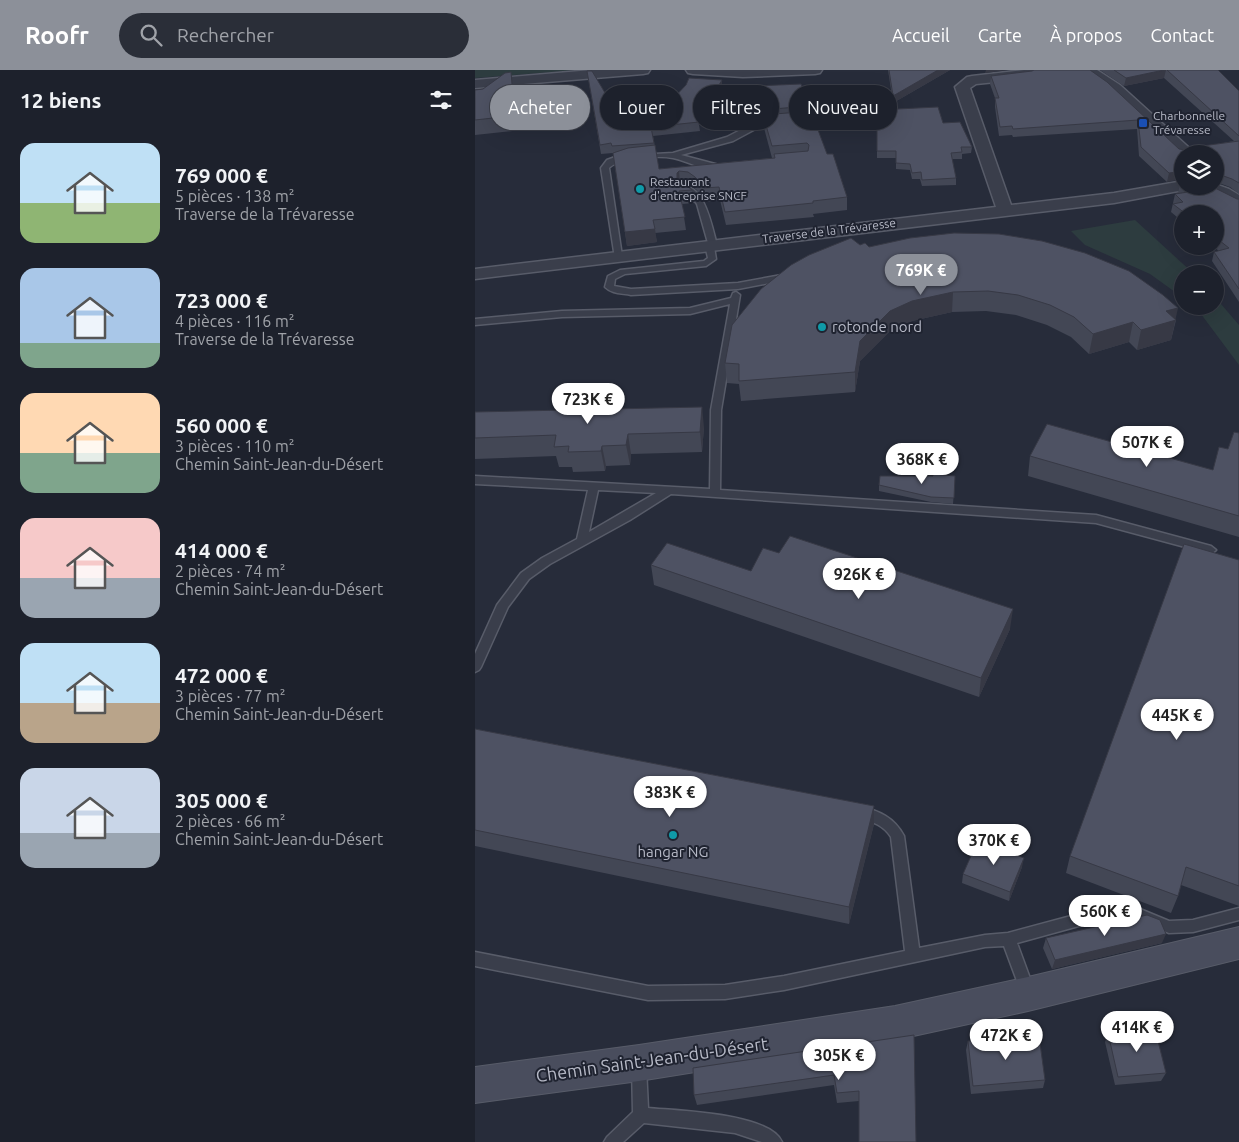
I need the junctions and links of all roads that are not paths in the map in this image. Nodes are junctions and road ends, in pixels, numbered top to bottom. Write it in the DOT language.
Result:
graph roads {
  1 [pos="643,70"];
  2 [pos="693,70"];
  3 [pos="815,70"];
  4 [pos="1034,70"];
  5 [pos="1087,70"];
  6 [pos="475,84"];
  7 [pos="789,122"];
  8 [pos="1178,145"];
  9 [pos="673,155"];
  10 [pos="723,167"];
  11 [pos="683,188"];
  12 [pos="1174,188"];
  13 [pos="1224,193"];
  14 [pos="1239,202"];
  15 [pos="1005,211"];
  16 [pos="711,245"];
  17 [pos="618,256"];
  18 [pos="475,274"];
  19 [pos="798,275"];
  20 [pos="739,286"];
  21 [pos="735,300"];
  22 [pos="475,322"];
  23 [pos="475,480"];
  24 [pos="594,486"];
  25 [pos="668,490"];
  26 [pos="715,492"];
  27 [pos="581,541"];
  28 [pos="1211,550"];
  29 [pos="475,667"];
  30 [pos="843,809"];
  31 [pos="1239,914"];
  32 [pos="1008,939"];
  33 [pos="1239,943"];
  34 [pos="913,956"];
  35 [pos="475,959"];
  36 [pos="1028,994"];
  37 [pos="639,1062"];
  38 [pos="475,1085"];
  39 [pos="641,1115"];
  40 [pos="612,1142"];
  41 [pos="774,1142"];
  1 -- 6 [label="street"];
  2 -- 3 [label="street"];
  4 -- 15 [label="street"];
  5 -- 8 [label="street"];
  7 -- 9 [label="lane"];
  9 -- 10 [label="lane"];
  9 -- 17 [label="lane"];
  11 -- 16 [label="lane"];
  12 -- 15 [label="street, Traverse de la Trévaresse"];
  13 -- 14 [label="street"];
  15 -- 16 [label="street, Traverse de la Trévaresse"];
  16 -- 17 [label="street, Traverse de la Trévaresse"];
  16 -- 20 [label="lane"];
  17 -- 18 [label="street, Traverse de la Trévaresse"];
  19 -- 20 [label="lane"];
  20 -- 21 [label="lane"];
  21 -- 22 [label="lane"];
  21 -- 26 [label="lane"];
  23 -- 24 [label="lane"];
  24 -- 25 [label="lane"];
  24 -- 27 [label="lane"];
  25 -- 26 [label="lane"];
  25 -- 27 [label="lane"];
  26 -- 28 [label="lane"];
  27 -- 29 [label="lane"];
  30 -- 34 [label="lane"];
  31 -- 32 [label="lane"];
  32 -- 34 [label="lane"];
  32 -- 36 [label="lane"];
  33 -- 36 [label="street, Chemin Saint-Jean-du-Désert"];
  34 -- 35 [label="lane"];
  36 -- 37 [label="street, Chemin Saint-Jean-du-Désert"];
  37 -- 38 [label="street, Chemin Saint-Jean-du-Désert"];
  37 -- 39 [label="lane"];
  39 -- 40 [label="lane"];
  39 -- 41 [label="lane"];
}
